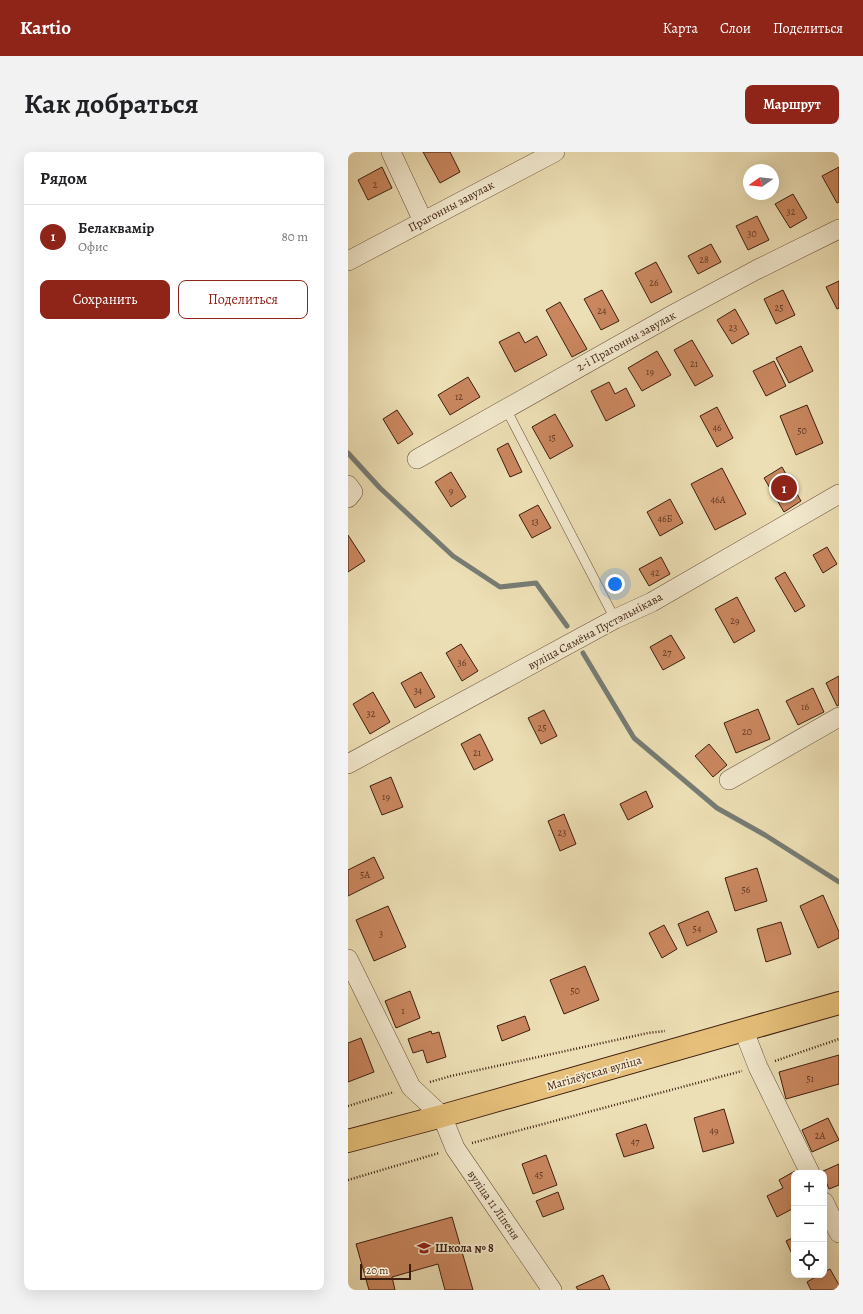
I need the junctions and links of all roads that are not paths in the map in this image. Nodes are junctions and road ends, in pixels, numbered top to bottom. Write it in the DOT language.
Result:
graph roads {
  1 [pos="390,152"];
  2 [pos="555,152"];
  3 [pos="423,221"];
  4 [pos="839,229"];
  5 [pos="348,261"];
  6 [pos="506,409"];
  7 [pos="417,458"];
  8 [pos="839,494"];
  9 [pos="615,619"];
  10 [pos="839,717"];
  11 [pos="348,764"];
  12 [pos="729,780"];
  13 [pos="348,959"];
  14 [pos="839,1003"];
  15 [pos="744,1031"];
  16 [pos="442,1116"];
  17 [pos="348,1141"];
  18 [pos="809,1170"];
  19 [pos="826,1206"];
  20 [pos="839,1233"];
  21 [pos="552,1290"];
  1 -- 3 [label="street"];
  2 -- 3 [label="street, Прагонны завулак"];
  3 -- 5 [label="street, Прагонны завулак"];
  4 -- 6 [label="street, 2-і Прагонны завулак"];
  6 -- 7 [label="street, 2-і Прагонны завулак"];
  6 -- 9 [label="lane"];
  8 -- 9 [label="street, вуліца Сямёна Пустэльнікава"];
  9 -- 11 [label="street, вуліца Сямёна Пустэльнікава"];
  10 -- 12 [label="street"];
  13 -- 16 [label="street"];
  14 -- 15 [label="main road, Магілёўская вуліца"];
  15 -- 16 [label="main road, Магілёўская вуліца"];
  15 -- 18 [label="street"];
  16 -- 17 [label="main road, Магілёўская вуліца"];
  16 -- 21 [label="street, вуліца 11 Ліпеня"];
  19 -- 20 [label="street"];
}
